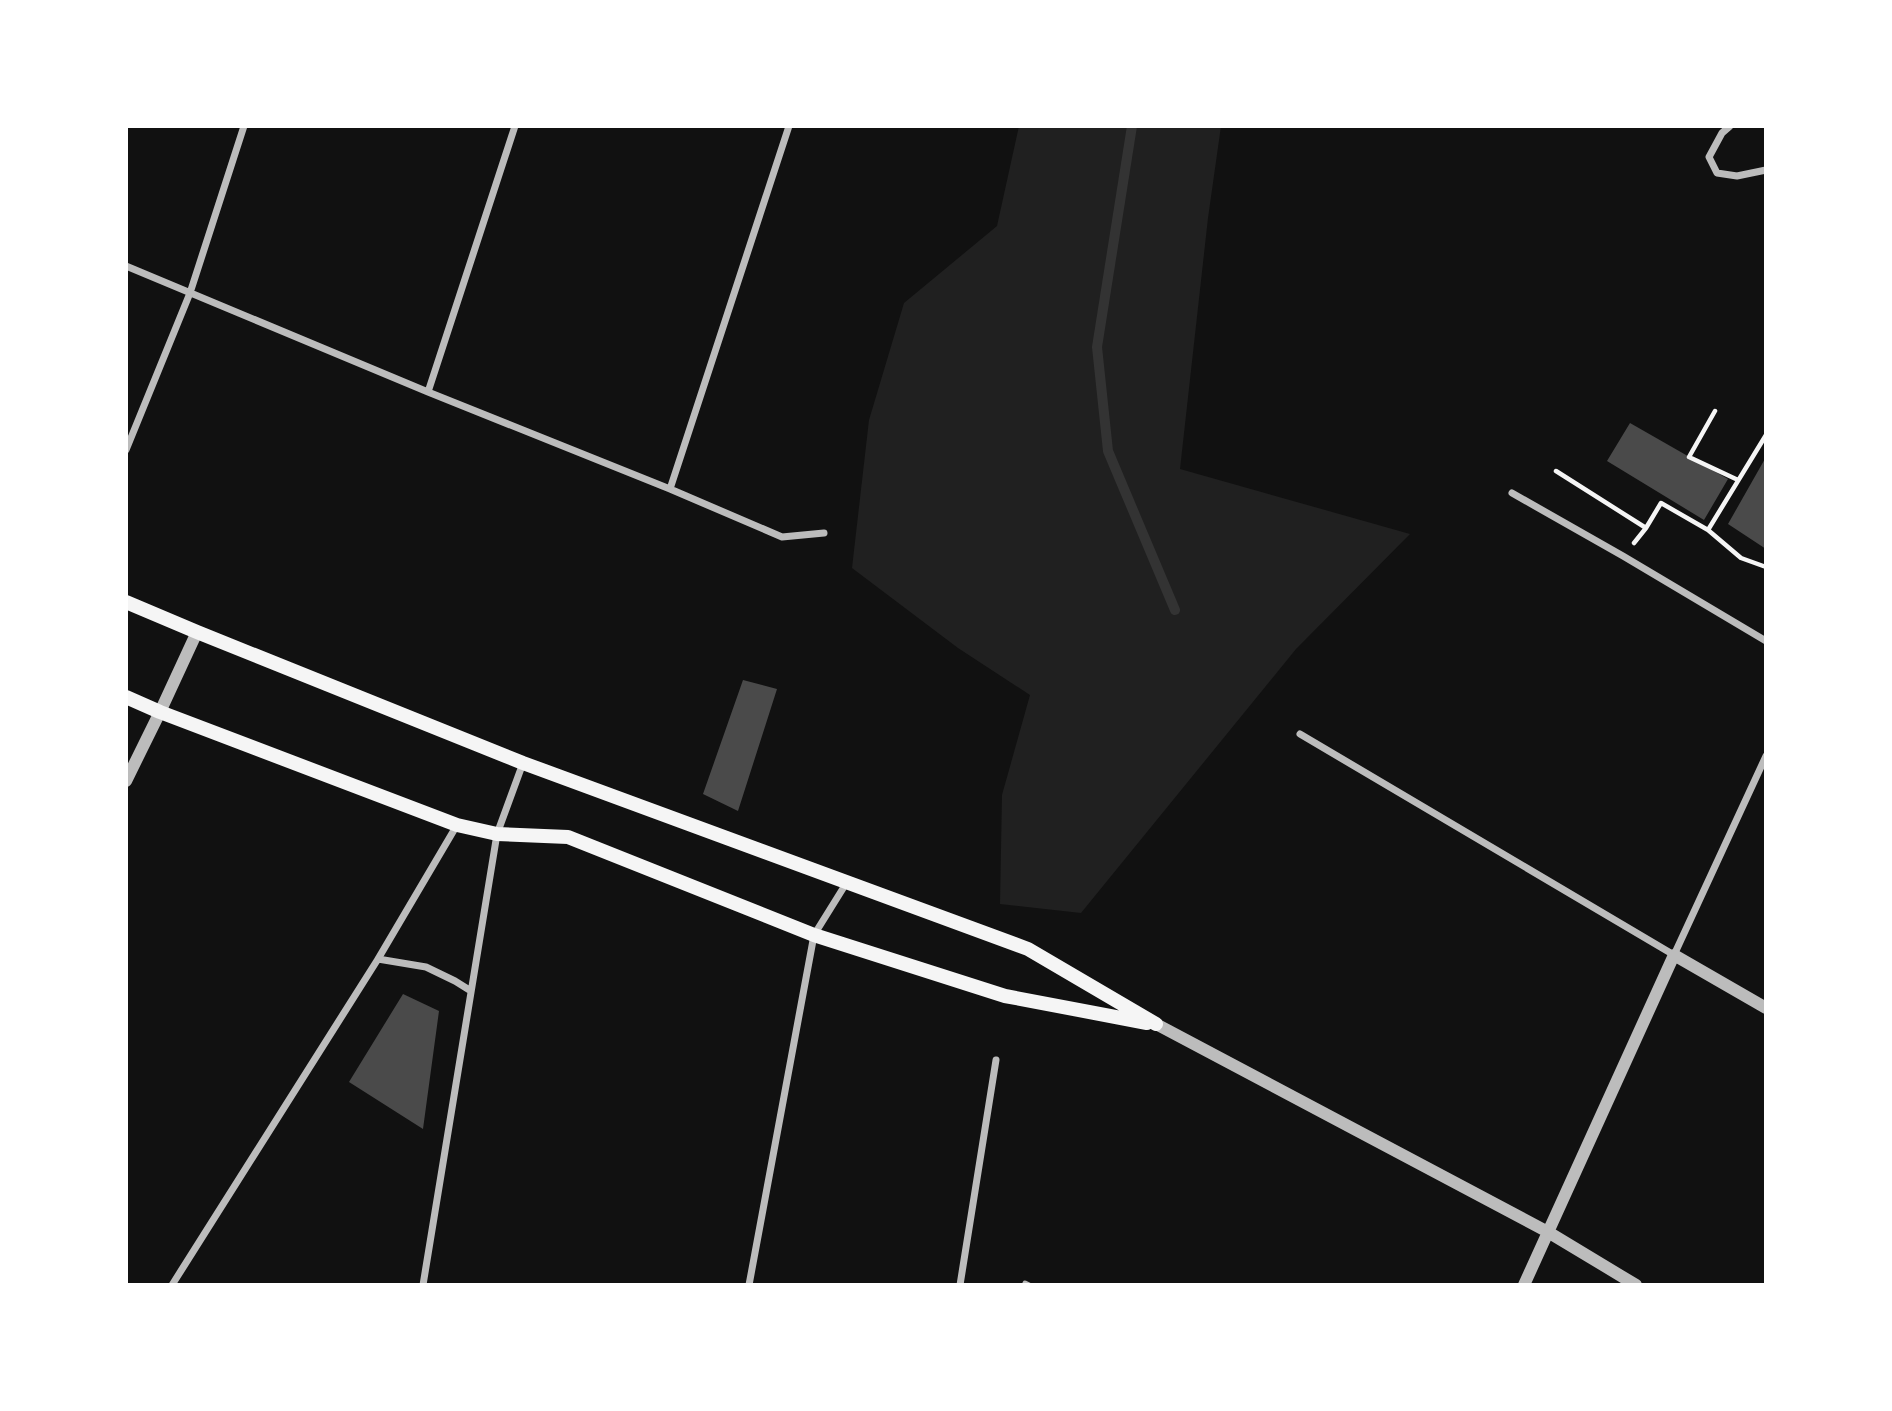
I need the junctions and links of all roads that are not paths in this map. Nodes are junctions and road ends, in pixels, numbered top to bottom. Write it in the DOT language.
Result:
graph roads {
  1 [pos="244,126"];
  2 [pos="515,126"];
  3 [pos="789,126"];
  4 [pos="1730,126"];
  5 [pos="1766,170"];
  6 [pos="126,266"];
  7 [pos="190,293"];
  8 [pos="428,392"];
  9 [pos="126,450"];
  10 [pos="670,489"];
  11 [pos="1512,493"];
  12 [pos="824,533"];
  13 [pos="126,602"];
  14 [pos="197,632"];
  15 [pos="1766,641"];
  16 [pos="126,697"];
  17 [pos="160,712"];
  18 [pos="1300,734"];
  19 [pos="1766,756"];
  20 [pos="523,763"];
  21 [pos="126,781"];
  22 [pos="457,825"];
  23 [pos="497,834"];
  24 [pos="847,882"];
  25 [pos="814,934"];
  26 [pos="1674,955"];
  27 [pos="378,958"];
  28 [pos="471,991"];
  29 [pos="1766,1008"];
  30 [pos="1156,1024"];
  31 [pos="996,1060"];
  32 [pos="1548,1232"];
  33 [pos="172,1285"];
  34 [pos="423,1285"];
  35 [pos="749,1285"];
  36 [pos="960,1285"];
  37 [pos="1524,1285"];
  38 [pos="1636,1285"];
  1 -- 7 [label="street"];
  2 -- 8 [label="street"];
  3 -- 10 [label="street"];
  4 -- 5 [label="street"];
  6 -- 7 [label="street"];
  7 -- 8 [label="street"];
  7 -- 9 [label="street"];
  8 -- 10 [label="street"];
  10 -- 12 [label="street"];
  11 -- 15 [label="street"];
  13 -- 14 [label="main road"];
  14 -- 17 [label="street"];
  14 -- 20 [label="main road"];
  16 -- 17 [label="main road"];
  17 -- 21 [label="street"];
  17 -- 22 [label="main road"];
  18 -- 26 [label="street"];
  19 -- 26 [label="street"];
  20 -- 23 [label="street"];
  20 -- 24 [label="main road"];
  22 -- 23 [label="main road"];
  22 -- 27 [label="street"];
  23 -- 25 [label="main road"];
  23 -- 28 [label="street"];
  24 -- 25 [label="street"];
  24 -- 30 [label="main road"];
  25 -- 30 [label="main road"];
  25 -- 35 [label="street"];
  26 -- 29 [label="street"];
  26 -- 32 [label="street"];
  27 -- 28 [label="street"];
  27 -- 33 [label="street"];
  28 -- 34 [label="street"];
  30 -- 32 [label="street"];
  31 -- 36 [label="street"];
  32 -- 37 [label="street"];
  32 -- 38 [label="street"];
}
